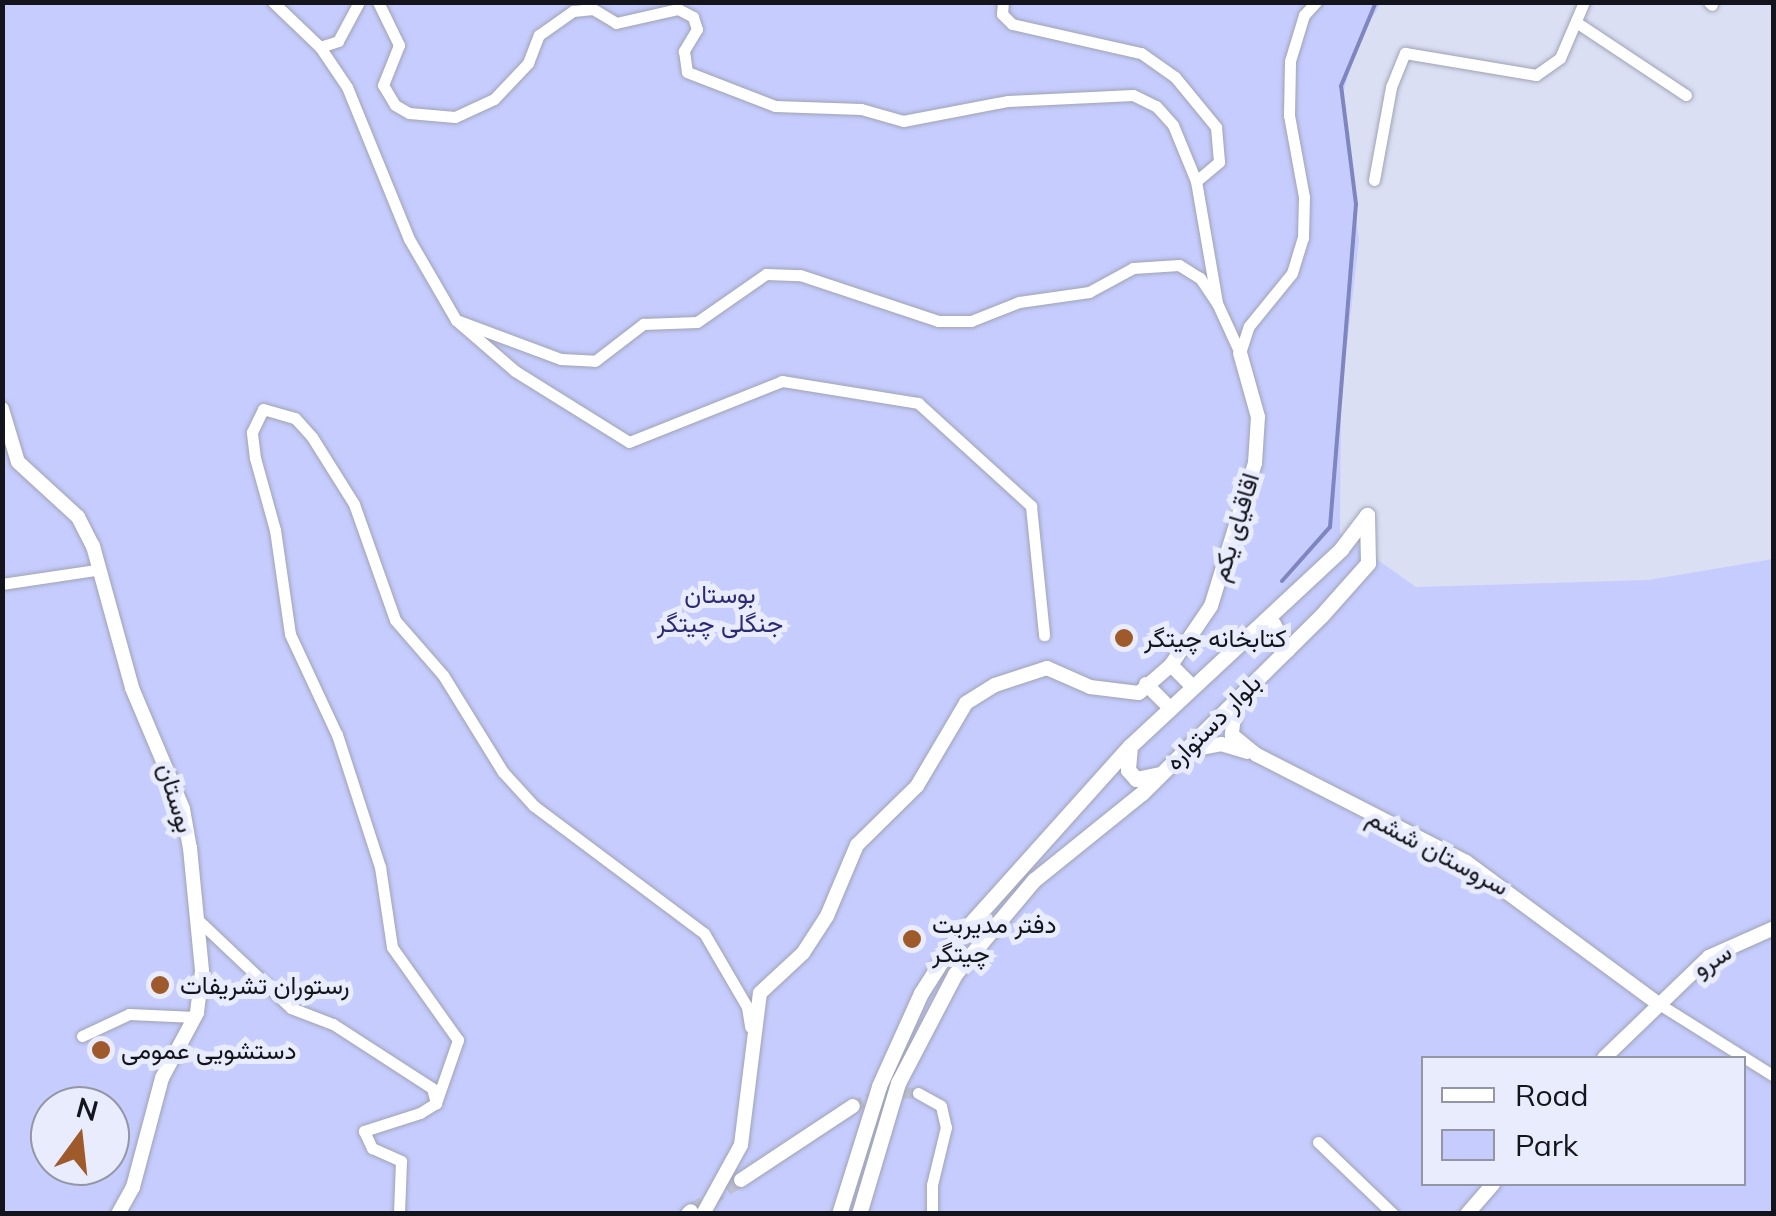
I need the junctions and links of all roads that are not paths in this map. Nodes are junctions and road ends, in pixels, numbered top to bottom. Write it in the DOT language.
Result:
graph roads {
  1 [pos="272,2"];
  2 [pos="359,2"];
  3 [pos="378,2"];
  4 [pos="1002,2"];
  5 [pos="1316,2"];
  6 [pos="1584,2"];
  7 [pos="1576,22"];
  8 [pos="320,47"];
  9 [pos="1686,95"];
  10 [pos="1374,180"];
  11 [pos="1196,181"];
  12 [pos="1216,303"];
  13 [pos="456,320"];
  14 [pos="1240,353"];
  15 [pos="2,409"];
  16 [pos="96,570"];
  17 [pos="2,584"];
  18 [pos="1252,630"];
  19 [pos="1044,636"];
  20 [pos="1288,649"];
  21 [pos="1171,665"];
  22 [pos="1146,684"];
  23 [pos="1192,686"];
  24 [pos="1237,698"];
  25 [pos="1170,707"];
  26 [pos="1130,746"];
  27 [pos="1179,754"];
  28 [pos="1257,755"];
  29 [pos="1163,772"];
  30 [pos="198,920"];
  31 [pos="1774,928"];
  32 [pos="1656,1002"];
  33 [pos="195,1017"];
  34 [pos="750,1027"];
  35 [pos="82,1036"];
  36 [pos="1606,1056"];
  37 [pos="1742,1056"];
  38 [pos="1746,1058"];
  39 [pos="1774,1076"];
  40 [pos="918,1093"];
  41 [pos="436,1103"];
  42 [pos="853,1106"];
  43 [pos="1318,1142"];
  44 [pos="740,1180"];
  45 [pos="1491,1186"];
  46 [pos="694,1213"];
  47 [pos="118,1214"];
  48 [pos="399,1214"];
  49 [pos="839,1214"];
  50 [pos="860,1214"];
  51 [pos="932,1214"];
  52 [pos="1393,1214"];
  53 [pos="1468,1214"];
  1 -- 8 [label="street"];
  2 -- 8 [label="street"];
  3 -- 11 [label="street"];
  4 -- 11 [label="street"];
  5 -- 14 [label="street"];
  6 -- 7 [label="street"];
  7 -- 9 [label="street"];
  7 -- 10 [label="street"];
  8 -- 13 [label="street"];
  11 -- 12 [label="street"];
  12 -- 13 [label="street"];
  12 -- 14 [label="street"];
  13 -- 19 [label="street"];
  14 -- 21 [label="street, اقاقیای یکم"];
  15 -- 16 [label="street, بوستان"];
  16 -- 17 [label="street"];
  16 -- 30 [label="street, بوستان"];
  18 -- 20 [label="main road"];
  18 -- 20 [label="main road, بلوار دستواره"];
  18 -- 23 [label="main road, بلوار دستواره"];
  20 -- 24 [label="main road, بلوار دستواره"];
  21 -- 22 [label="street, اقاقیای یکم"];
  21 -- 23 [label="street"];
  22 -- 25 [label="street"];
  22 -- 34 [label="street"];
  23 -- 25 [label="main road, بلوار دستواره"];
  24 -- 27 [label="main road, بلوار دستواره"];
  24 -- 28 [label="street"];
  25 -- 26 [label="main road, بلوار دستواره"];
  26 -- 29 [label="main road"];
  26 -- 49 [label="main road, بلوار دستواره"];
  27 -- 28 [label="street, سروستان ششم"];
  27 -- 29 [label="main road, بلوار دستواره"];
  28 -- 32 [label="street, سروستان ششم"];
  29 -- 50 [label="main road, بلوار دستواره"];
  30 -- 33 [label="street, بوستان"];
  30 -- 41 [label="street"];
  31 -- 32 [label="street, سرو"];
  32 -- 36 [label="street, سرو"];
  32 -- 37 [label="street"];
  33 -- 35 [label="street"];
  33 -- 47 [label="street, بوستان"];
  34 -- 41 [label="street"];
  34 -- 46 [label="street"];
  38 -- 39 [label="street"];
  40 -- 51 [label="street"];
  41 -- 48 [label="street"];
  42 -- 44 [label="street"];
  43 -- 52 [label="street"];
  45 -- 53 [label="street"];
}
